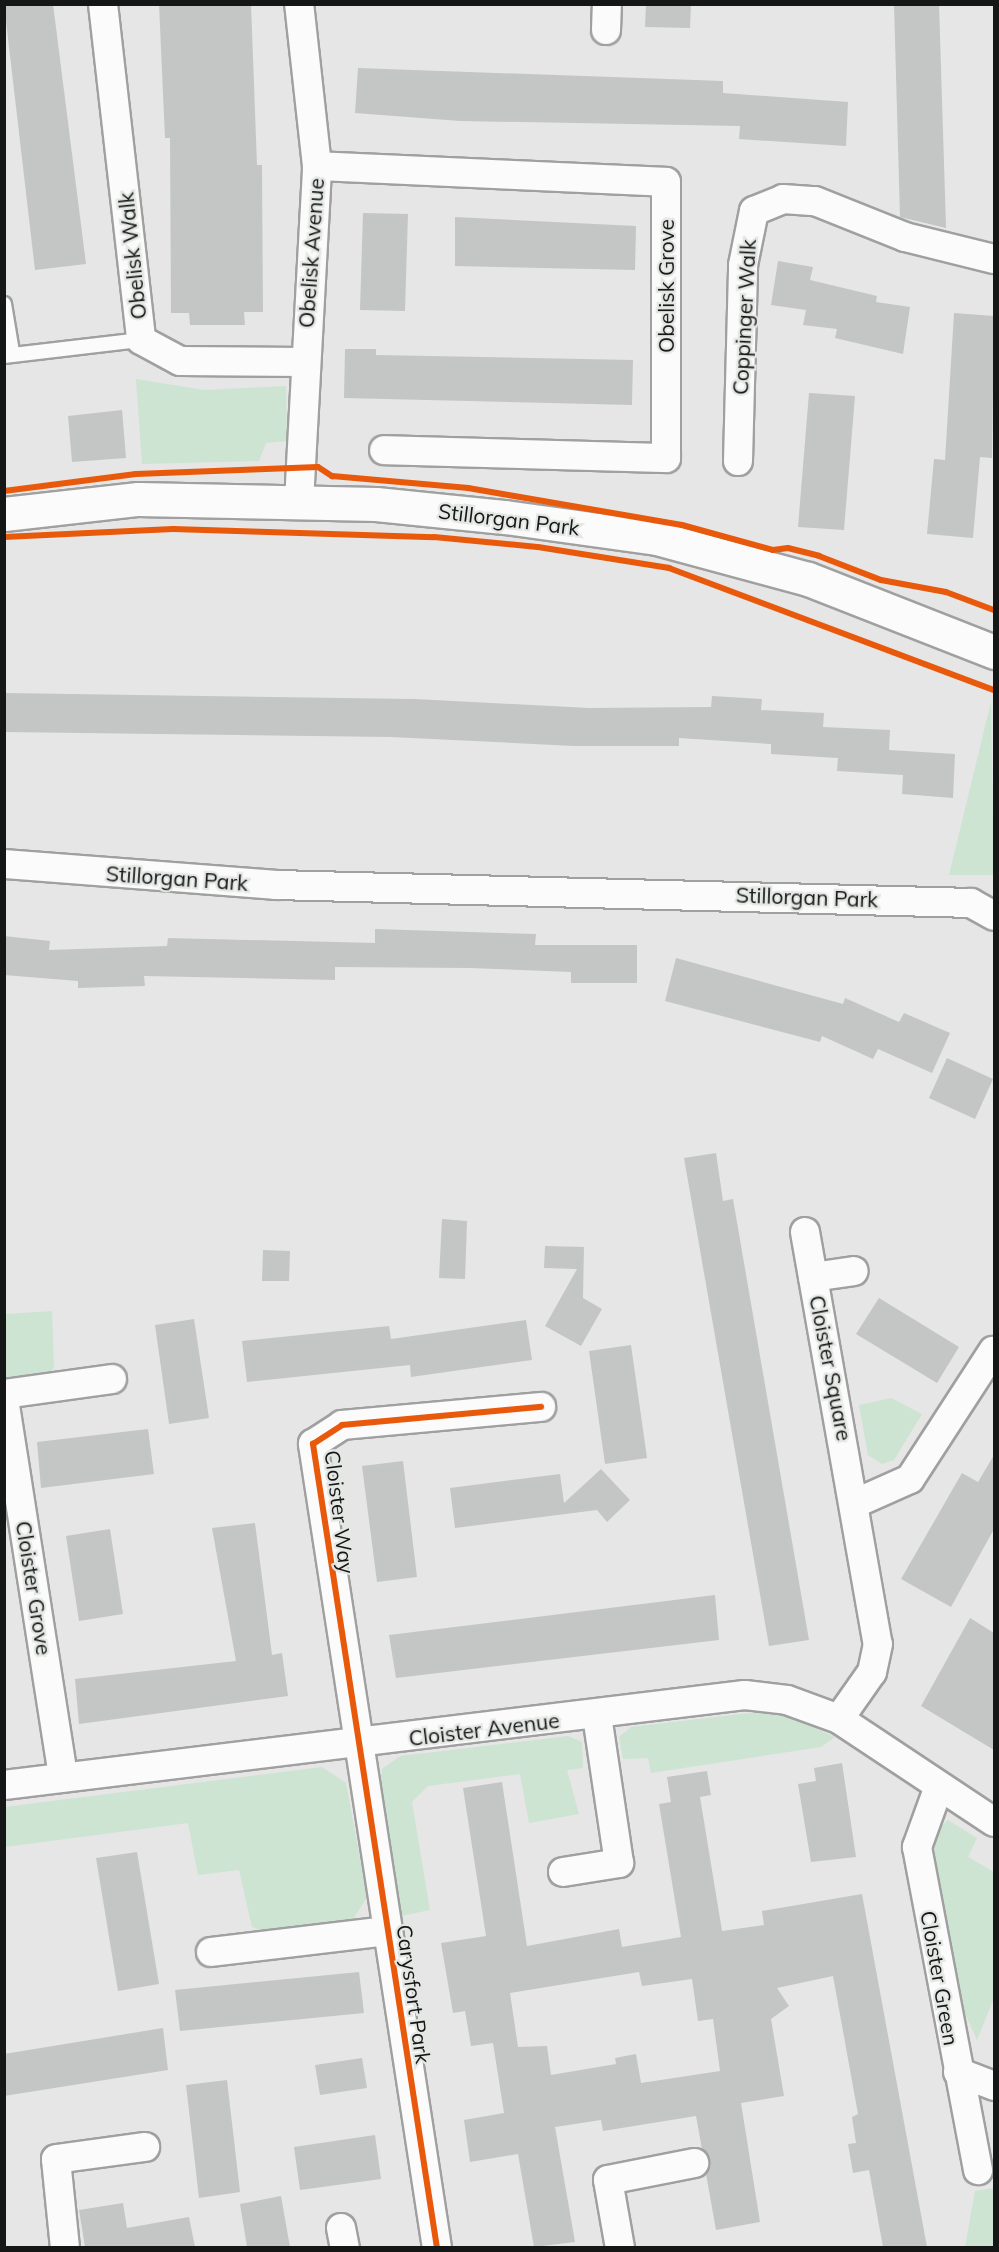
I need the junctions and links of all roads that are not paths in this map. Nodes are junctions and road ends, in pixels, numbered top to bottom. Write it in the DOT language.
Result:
graph roads {
  1 [pos="103,4"];
  2 [pos="299,4"];
  3 [pos="317,166"];
  4 [pos="994,258"];
  5 [pos="4,304"];
  6 [pos="141,340"];
  7 [pos="8,354"];
  8 [pos="304,362"];
  9 [pos="384,450"];
  10 [pos="738,461"];
  11 [pos="298,502"];
  12 [pos="4,514"];
  13 [pos="993,648"];
  14 [pos="4,864"];
  15 [pos="994,916"];
  16 [pos="806,1232"];
  17 [pos="854,1271"];
  18 [pos="813,1277"];
  19 [pos="993,1351"];
  20 [pos="112,1379"];
  21 [pos="4,1396"];
  22 [pos="541,1407"];
  23 [pos="856,1503"];
  24 [pos="597,1716"];
  25 [pos="839,1719"];
  26 [pos="356,1744"];
  27 [pos="63,1777"];
  28 [pos="4,1785"];
  29 [pos="938,1789"];
  30 [pos="994,1822"];
  31 [pos="563,1872"];
  32 [pos="388,1931"];
  33 [pos="211,1952"];
  34 [pos="958,2072"];
  35 [pos="994,2086"];
  36 [pos="145,2148"];
  37 [pos="694,2163"];
  38 [pos="978,2170"];
  39 [pos="65,2247"];
  40 [pos="437,2247"];
  41 [pos="620,2247"];
  1 -- 6 [label="street, Obelisk Walk"];
  2 -- 3 [label="street, Obelisk Avenue"];
  3 -- 8 [label="street, Obelisk Avenue"];
  3 -- 9 [label="street, Obelisk Grove"];
  4 -- 10 [label="street, Coppinger Walk"];
  5 -- 7 [label="lane"];
  6 -- 7 [label="lane"];
  6 -- 8 [label="street, Obelisk Walk"];
  8 -- 11 [label="street, Obelisk Avenue"];
  11 -- 12 [label="main road, Stillorgan Park"];
  11 -- 13 [label="main road, Stillorgan Park"];
  14 -- 15 [label="street, Stillorgan Park"];
  16 -- 18 [label="street, Cloister Square"];
  17 -- 18 [label="street"];
  18 -- 23 [label="street, Cloister Square"];
  19 -- 23 [label="street"];
  20 -- 21 [label="street, Cloister Grove"];
  21 -- 27 [label="street, Cloister Grove"];
  22 -- 26 [label="street, Cloister Way"];
  23 -- 25 [label="street, Cloister Square"];
  24 -- 25 [label="street, Cloister Avenue"];
  24 -- 26 [label="street, Cloister Avenue"];
  24 -- 31 [label="street"];
  25 -- 29 [label="street, Cloister Avenue"];
  26 -- 27 [label="street, Cloister Avenue"];
  26 -- 32 [label="street, Carysfort Park"];
  27 -- 28 [label="street, Cloister Avenue"];
  29 -- 30 [label="street, Cloister Avenue"];
  29 -- 34 [label="street, Cloister Green"];
  32 -- 33 [label="street, Carysfort Park"];
  32 -- 40 [label="street, Carysfort Park"];
  34 -- 35 [label="street"];
  34 -- 38 [label="street, Cloister Green"];
  36 -- 39 [label="street"];
  37 -- 41 [label="street"];
}
